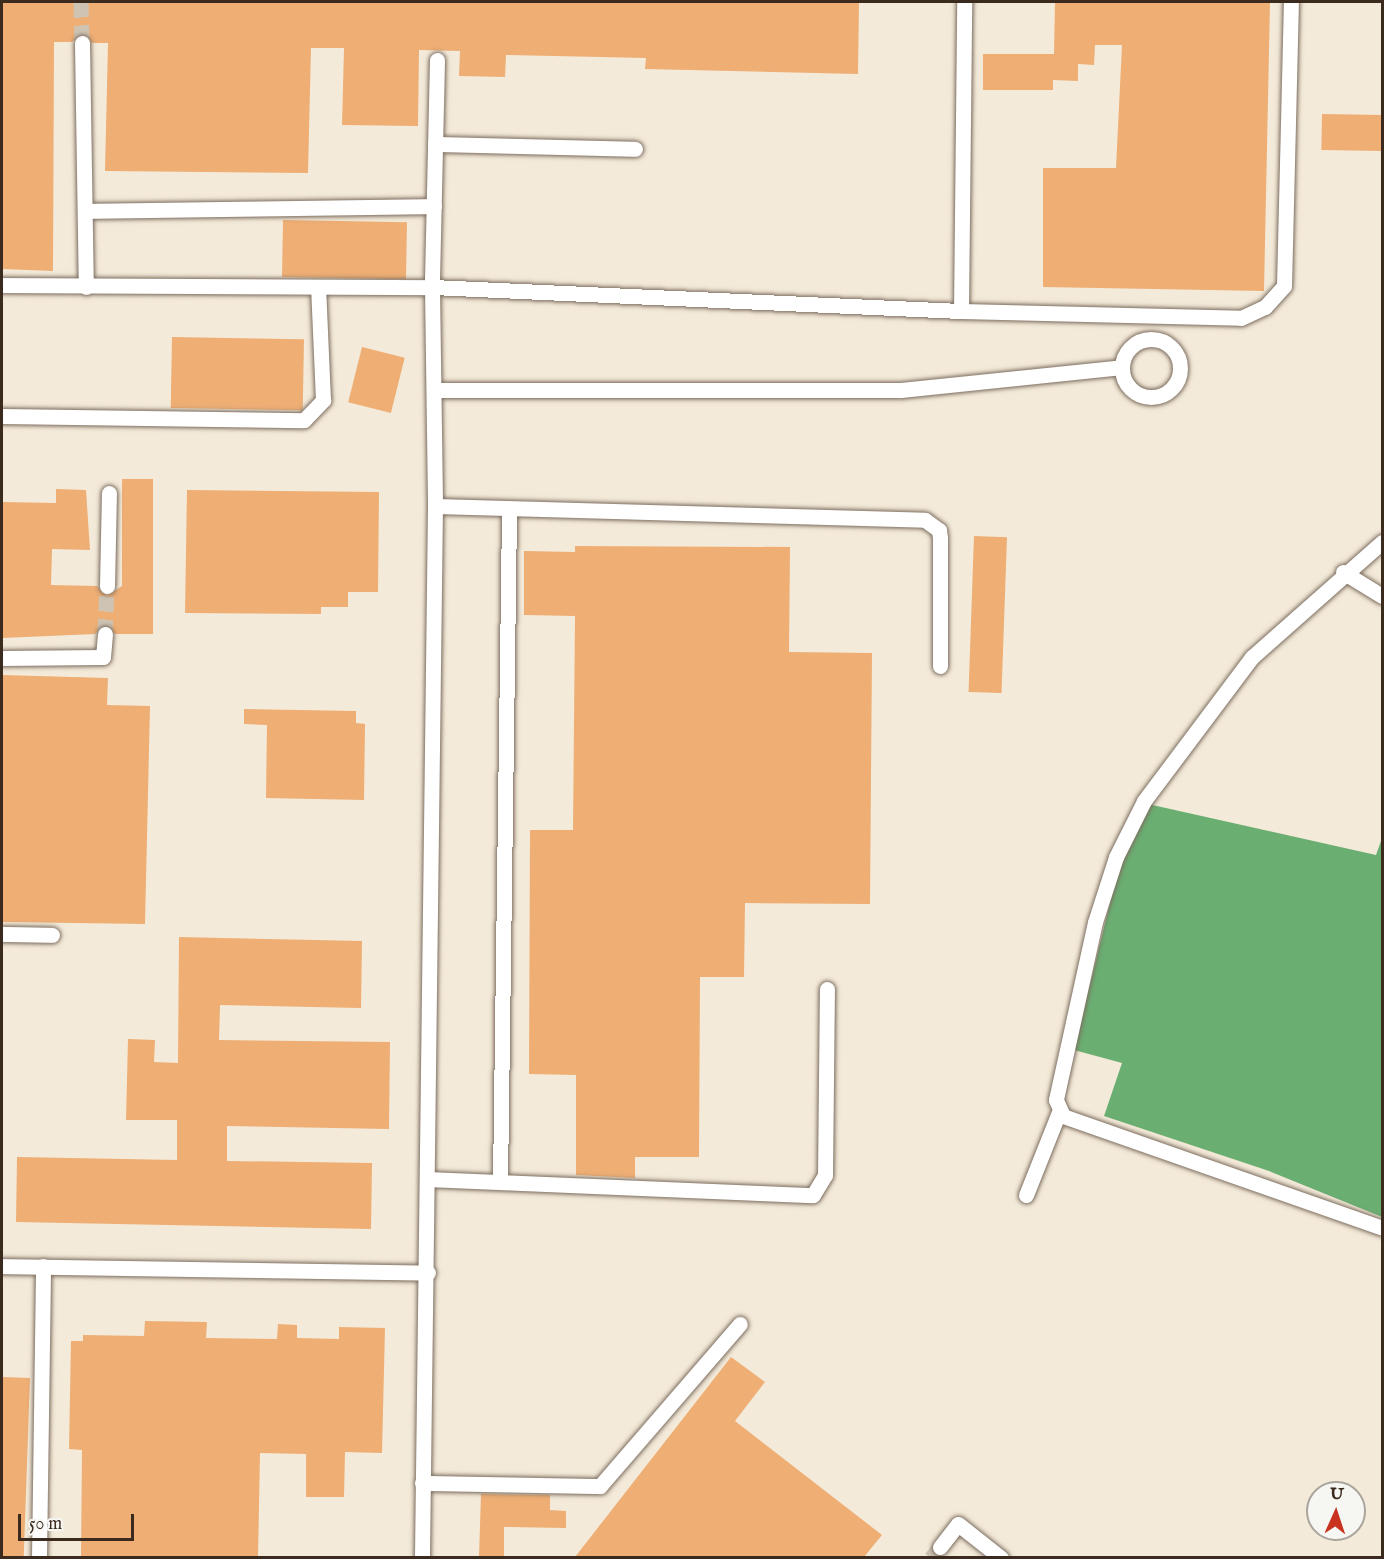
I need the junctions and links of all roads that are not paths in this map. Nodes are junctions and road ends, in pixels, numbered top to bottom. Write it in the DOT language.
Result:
graph roads {
  1 [pos="964,2"];
  2 [pos="1291,2"];
  3 [pos="82,43"];
  4 [pos="437,60"];
  5 [pos="435,144"];
  6 [pos="635,149"];
  7 [pos="434,206"];
  8 [pos="85,211"];
  9 [pos="2,285"];
  10 [pos="86,287"];
  11 [pos="318,287"];
  12 [pos="432,287"];
  13 [pos="961,311"];
  14 [pos="1122,367"];
  15 [pos="434,390"];
  16 [pos="2,416"];
  17 [pos="109,493"];
  18 [pos="435,506"];
  19 [pos="509,510"];
  20 [pos="1383,542"];
  21 [pos="1343,572"];
  22 [pos="106,586"];
  23 [pos="1383,596"];
  24 [pos="105,634"];
  25 [pos="2,658"];
  26 [pos="940,666"];
  27 [pos="2,934"];
  28 [pos="52,935"];
  29 [pos="827,989"];
  30 [pos="1059,1113"];
  31 [pos="426,1179"];
  32 [pos="500,1182"];
  33 [pos="1026,1195"];
  34 [pos="1383,1227"];
  35 [pos="2,1266"];
  36 [pos="42,1266"];
  37 [pos="428,1273"];
  38 [pos="740,1324"];
  39 [pos="422,1483"];
  40 [pos="939,1547"];
  41 [pos="39,1557"];
  42 [pos="422,1557"];
  43 [pos="1001,1557"];
  1 -- 13 [label="street"];
  2 -- 13 [label="street"];
  3 -- 8 [label="street"];
  4 -- 5 [label="street"];
  5 -- 6 [label="street"];
  5 -- 7 [label="street"];
  7 -- 8 [label="street"];
  7 -- 12 [label="street"];
  8 -- 10 [label="street"];
  9 -- 10 [label="street"];
  10 -- 11 [label="street"];
  11 -- 12 [label="street"];
  11 -- 16 [label="street"];
  12 -- 13 [label="street"];
  12 -- 15 [label="street"];
  14 -- 15 [label="street"];
  15 -- 18 [label="street"];
  17 -- 22 [label="street"];
  18 -- 19 [label="street"];
  18 -- 31 [label="street"];
  19 -- 26 [label="street"];
  19 -- 32 [label="street"];
  20 -- 21 [label="street"];
  21 -- 23 [label="street"];
  21 -- 30 [label="street"];
  24 -- 25 [label="street"];
  27 -- 28 [label="street"];
  29 -- 32 [label="street"];
  30 -- 33 [label="street"];
  30 -- 34 [label="street"];
  31 -- 32 [label="street"];
  31 -- 37 [label="street"];
  35 -- 36 [label="street"];
  36 -- 37 [label="street"];
  36 -- 41 [label="street"];
  37 -- 39 [label="street"];
  38 -- 39 [label="street"];
  39 -- 42 [label="street"];
  40 -- 43 [label="street"];
}
